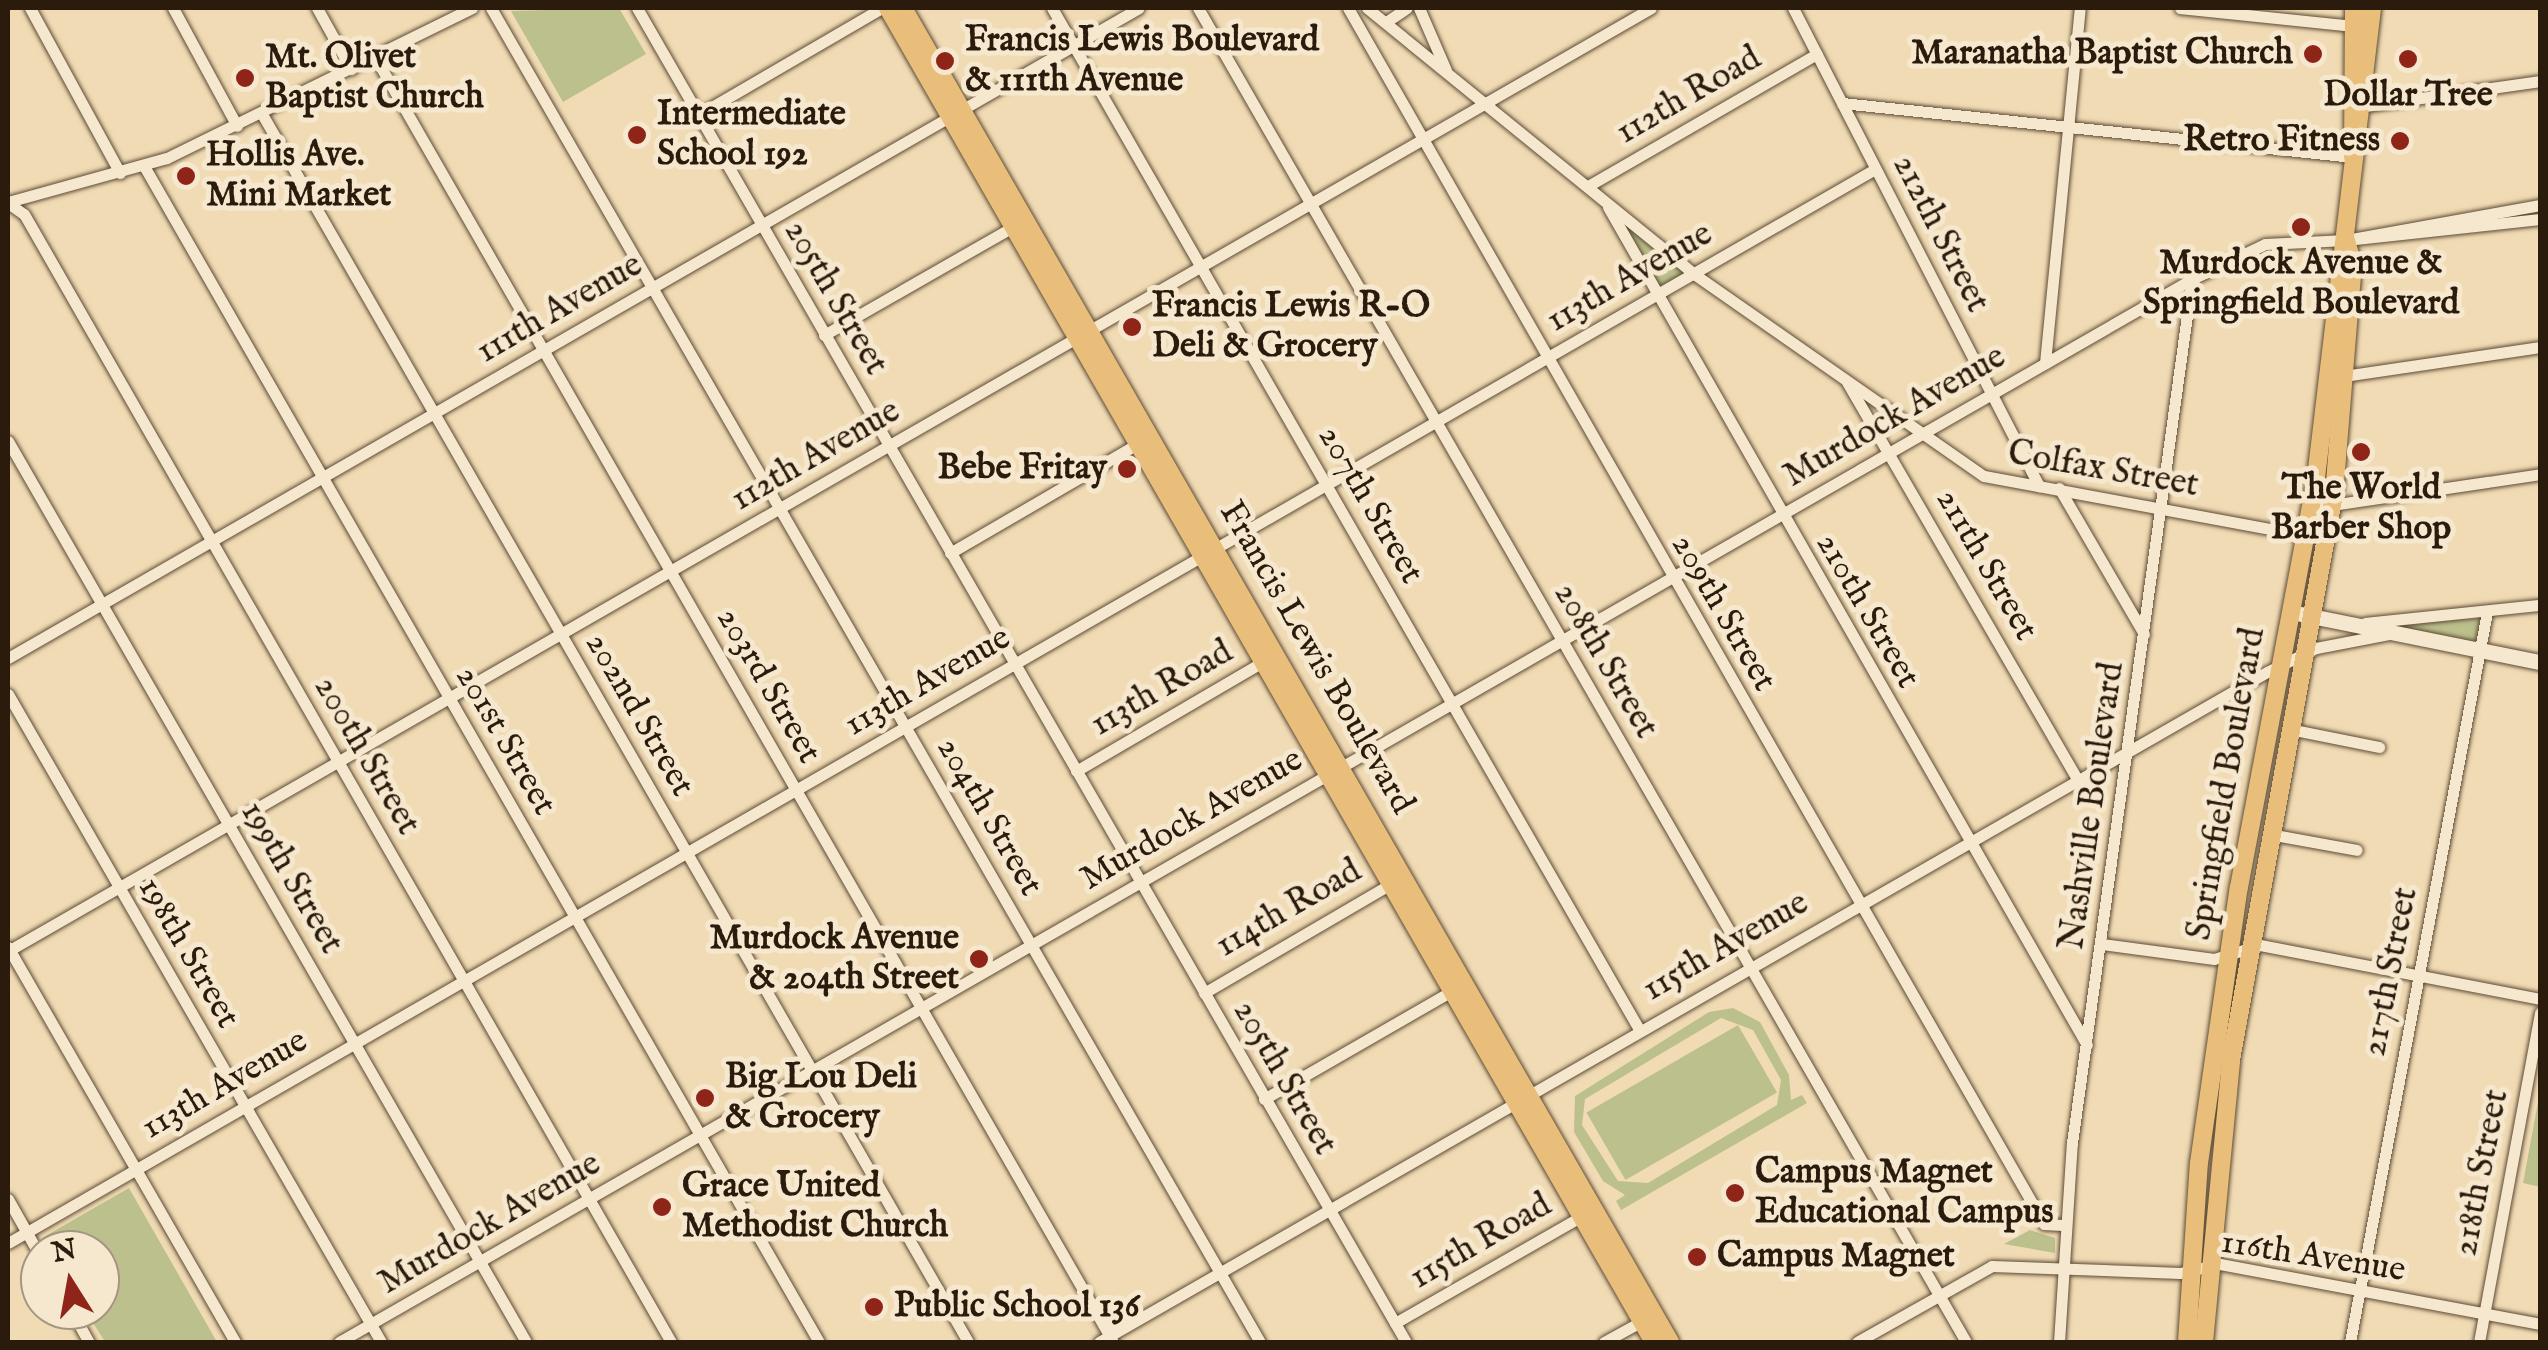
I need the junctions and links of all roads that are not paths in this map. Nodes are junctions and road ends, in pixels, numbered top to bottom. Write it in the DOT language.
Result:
graph roads {
  1 [pos="30,8"];
  2 [pos="173,8"];
  3 [pos="317,8"];
  4 [pos="491,8"];
  5 [pos="636,8"];
  6 [pos="885,8"];
  7 [pos="903,8"];
  8 [pos="1052,8"];
  9 [pos="1140,8"];
  10 [pos="1198,8"];
  11 [pos="1348,8"];
  12 [pos="1368,8"];
  13 [pos="1407,8"];
  14 [pos="1419,8"];
  15 [pos="1651,8"];
  16 [pos="1793,8"];
  17 [pos="2080,8"];
  18 [pos="2180,8"];
  19 [pos="2372,8"];
  20 [pos="466,9"];
  21 [pos="2354,17"];
  22 [pos="1386,22"];
  23 [pos="1074,45"];
  24 [pos="1817,54"];
  25 [pos="375,56"];
  26 [pos="351,70"];
  27 [pos="1448,74"];
  28 [pos="2540,82"];
  29 [pos="1485,102"];
  30 [pos="1842,104"];
  31 [pos="2366,106"];
  32 [pos="956,112"];
  33 [pos="262,114"];
  34 [pos="698,115"];
  35 [pos="2068,124"];
  36 [pos="238,126"];
  37 [pos="1420,140"];
  38 [pos="2353,157"];
  39 [pos="144,166"];
  40 [pos="1876,169"];
  41 [pos="120,173"];
  42 [pos="1588,186"];
  43 [pos="1606,201"];
  44 [pos="8,202"];
  45 [pos="1310,203"];
  46 [pos="2540,206"];
  47 [pos="2532,216"];
  48 [pos="1020,223"];
  49 [pos="761,225"];
  50 [pos="2346,240"];
  51 [pos="1201,266"];
  52 [pos="1694,274"];
  53 [pos="2192,279"];
  54 [pos="652,288"];
  55 [pos="1654,296"];
  56 [pos="1083,334"];
  57 [pos="824,336"];
  58 [pos="2540,346"];
  59 [pos="543,351"];
  60 [pos="1545,359"];
  61 [pos="2045,363"];
  62 [pos="2344,376"];
  63 [pos="1845,378"];
  64 [pos="1992,394"];
  65 [pos="433,413"];
  66 [pos="1436,421"];
  67 [pos="1923,434"];
  68 [pos="1144,440"];
  69 [pos="8,441"];
  70 [pos="888,446"];
  71 [pos="1890,453"];
  72 [pos="2540,474"];
  73 [pos="322,478"];
  74 [pos="1326,484"];
  75 [pos="2039,486"];
  76 [pos="2058,488"];
  77 [pos="2332,506"];
  78 [pos="779,508"];
  79 [pos="2311,508"];
  80 [pos="2164,509"];
  81 [pos="1780,515"];
  82 [pos="2306,536"];
  83 [pos="2326,539"];
  84 [pos="211,542"];
  85 [pos="1208,550"];
  86 [pos="950,553"];
  87 [pos="670,571"];
  88 [pos="1671,578"];
  89 [pos="102,604"];
  90 [pos="2540,605"];
  91 [pos="2291,612"];
  92 [pos="2486,612"];
  93 [pos="2311,616"];
  94 [pos="2351,624"];
  95 [pos="2394,633"];
  96 [pos="560,634"];
  97 [pos="2144,634"];
  98 [pos="1562,640"];
  99 [pos="2480,650"];
  100 [pos="2303,654"];
  101 [pos="1270,657"];
  102 [pos="8,658"];
  103 [pos="2540,662"];
  104 [pos="1014,664"];
  105 [pos="2281,666"];
  106 [pos="8,694"];
  107 [pos="449,698"];
  108 [pos="1452,703"];
  109 [pos="904,726"];
  110 [pos="2289,729"];
  111 [pos="2379,747"];
  112 [pos="2130,750"];
  113 [pos="338,762"];
  114 [pos="1334,770"];
  115 [pos="1076,771"];
  116 [pos="2078,780"];
  117 [pos="795,790"];
  118 [pos="228,824"];
  119 [pos="2269,834"];
  120 [pos="1968,843"];
  121 [pos="2357,850"];
  122 [pos="686,852"];
  123 [pos="1398,880"];
  124 [pos="1140,882"];
  125 [pos="119,888"];
  126 [pos="1859,905"];
  127 [pos="575,916"];
  128 [pos="2102,944"];
  129 [pos="1030,945"];
  130 [pos="8,949"];
  131 [pos="2248,950"];
  132 [pos="2228,957"];
  133 [pos="1750,968"];
  134 [pos="2419,976"];
  135 [pos="464,980"];
  136 [pos="1458,988"];
  137 [pos="1204,994"];
  138 [pos="2540,999"];
  139 [pos="921,1008"];
  140 [pos="2540,1013"];
  141 [pos="1640,1031"];
  142 [pos="354,1043"];
  143 [pos="2087,1045"];
  144 [pos="812,1071"];
  145 [pos="1264,1099"];
  146 [pos="1522,1099"];
  147 [pos="245,1106"];
  148 [pos="700,1134"];
  149 [pos="135,1169"];
  150 [pos="8,1199"];
  151 [pos="589,1199"];
  152 [pos="1328,1210"];
  153 [pos="1587,1213"];
  154 [pos="2066,1224"];
  155 [pos="25,1230"];
  156 [pos="29,1230"];
  157 [pos="480,1262"];
  158 [pos="2200,1268"];
  159 [pos="2064,1269"];
  160 [pos="1219,1272"];
  161 [pos="2360,1290"];
  162 [pos="1938,1296"];
  163 [pos="2484,1313"];
  164 [pos="1648,1318"];
  165 [pos="1395,1323"];
  166 [pos="2540,1324"];
  167 [pos="370,1325"];
  168 [pos="1107,1340"];
  169 [pos="235,1342"];
  170 [pos="340,1342"];
  171 [pos="380,1342"];
  172 [pos="526,1342"];
  173 [pos="671,1342"];
  174 [pos="820,1342"];
  175 [pos="968,1342"];
  176 [pos="1260,1342"];
  177 [pos="1406,1342"];
  178 [pos="1604,1342"];
  179 [pos="1654,1342"];
  180 [pos="1670,1342"];
  181 [pos="1857,1342"];
  182 [pos="1966,1342"];
  183 [pos="2059,1342"];
  184 [pos="2187,1342"];
  185 [pos="2204,1342"];
  186 [pos="2350,1342"];
  187 [pos="2478,1342"];
  1 -- 41 [label="street"];
  2 -- 36 [label="street"];
  3 -- 26 [label="street"];
  4 -- 54 [label="street, 204th Street"];
  5 -- 34 [label="street, 205th Street"];
  6 -- 32 [label="main road, Francis Lewis Boulevard"];
  6 -- 34 [label="street"];
  7 -- 32 [label="main road, Francis Lewis Boulevard"];
  8 -- 23 [label="street, 207th Street"];
  9 -- 23 [label="street, 111th Avenue"];
  10 -- 45 [label="street, 208th Street"];
  11 -- 37 [label="street, 209th Street"];
  12 -- 22 [label="street, Colfax Street"];
  13 -- 22 [label="street"];
  14 -- 27 [label="street"];
  15 -- 29 [label="street, 112th Avenue"];
  16 -- 24 [label="street, 212th Street"];
  17 -- 35 [label="street"];
  18 -- 21 [label="street"];
  19 -- 31 [label="main road, Springfield Boulevard"];
  20 -- 25 [label="street"];
  21 -- 38 [label="main road, Springfield Boulevard"];
  22 -- 27 [label="street, Colfax Street"];
  23 -- 32 [label="street, 111th Avenue"];
  23 -- 51 [label="street, 207th Street"];
  24 -- 30 [label="street, 212th Street"];
  24 -- 42 [label="street, 112th Road"];
  25 -- 26 [label="street"];
  25 -- 59 [label="street, 203rd Street"];
  26 -- 33 [label="street"];
  27 -- 29 [label="street, Colfax Street"];
  28 -- 31 [label="street"];
  29 -- 37 [label="street, 112th Avenue"];
  29 -- 42 [label="street, Colfax Street"];
  30 -- 35 [label="street"];
  30 -- 40 [label="street, 212th Street"];
  31 -- 38 [label="main road, Springfield Boulevard"];
  32 -- 48 [label="main road, Francis Lewis Boulevard"];
  32 -- 49 [label="street, 111th Avenue"];
  33 -- 36 [label="street"];
  33 -- 65 [label="street, 202nd Street"];
  34 -- 49 [label="street, 205th Street"];
  35 -- 38 [label="street"];
  35 -- 61 [label="street"];
  36 -- 39 [label="street"];
  37 -- 45 [label="street, 112th Avenue"];
  37 -- 60 [label="street, 209th Street"];
  38 -- 50 [label="main road, Springfield Boulevard"];
  39 -- 41 [label="street"];
  39 -- 73 [label="street, 201st Street"];
  40 -- 52 [label="street, 113th Avenue"];
  40 -- 64 [label="street, 212th Street"];
  41 -- 44 [label="street"];
  42 -- 43 [label="street, Colfax Street"];
  43 -- 52 [label="street, Colfax Street"];
  43 -- 55 [label="street, 210th Street"];
  44 -- 84 [label="street, 200th Street"];
  45 -- 51 [label="street, 112th Avenue"];
  45 -- 66 [label="street, 208th Street"];
  46 -- 47 [label="street, Murdock Avenue"];
  47 -- 50 [label="street, Murdock Avenue"];
  48 -- 56 [label="main road, Francis Lewis Boulevard"];
  48 -- 57 [label="street"];
  49 -- 54 [label="street, 111th Avenue"];
  49 -- 57 [label="street, 205th Street"];
  50 -- 53 [label="street, Murdock Avenue"];
  50 -- 62 [label="main road, Springfield Boulevard"];
  50 -- 79 [label="main road, Springfield Boulevard"];
  51 -- 56 [label="street, 112th Avenue"];
  51 -- 74 [label="street, 207th Street"];
  52 -- 55 [label="street, 113th Avenue"];
  52 -- 63 [label="street, Colfax Street"];
  53 -- 61 [label="street, Murdock Avenue"];
  53 -- 80 [label="street, Nashville Boulevard"];
  54 -- 59 [label="street, 111th Avenue"];
  54 -- 78 [label="street, 204th Street"];
  55 -- 60 [label="street, 113th Avenue"];
  55 -- 81 [label="street, 210th Street"];
  56 -- 68 [label="main road, Francis Lewis Boulevard"];
  56 -- 70 [label="street, 112th Avenue"];
  57 -- 70 [label="street, 205th Street"];
  58 -- 62 [label="street"];
  59 -- 65 [label="street, 111th Avenue"];
  59 -- 87 [label="street, 203rd Street"];
  60 -- 66 [label="street, 113th Avenue"];
  60 -- 88 [label="street, 209th Street"];
  61 -- 64 [label="street, Murdock Avenue"];
  62 -- 77 [label="main road, Springfield Boulevard"];
  63 -- 67 [label="street, Colfax Street"];
  63 -- 71 [label="street, 211th Street"];
  64 -- 67 [label="street, Murdock Avenue"];
  64 -- 75 [label="street, 212th Street"];
  65 -- 73 [label="street, 111th Avenue"];
  65 -- 96 [label="street, 202nd Street"];
  66 -- 74 [label="street, 113th Avenue"];
  66 -- 98 [label="street, 208th Street"];
  67 -- 71 [label="street, Murdock Avenue"];
  67 -- 75 [label="street, Colfax Street"];
  68 -- 85 [label="main road, Francis Lewis Boulevard"];
  68 -- 86 [label="street"];
  69 -- 89 [label="street, 199th Street"];
  70 -- 78 [label="street, 112th Avenue"];
  70 -- 86 [label="street, 205th Street"];
  71 -- 81 [label="street, Murdock Avenue"];
  71 -- 116 [label="street, 211th Street"];
  72 -- 77 [label="street"];
  73 -- 84 [label="street, 111th Avenue"];
  73 -- 107 [label="street, 201st Street"];
  74 -- 85 [label="street, 113th Avenue"];
  74 -- 108 [label="street, 207th Street"];
  75 -- 76 [label="street, Colfax Street"];
  76 -- 80 [label="street, Colfax Street"];
  76 -- 97 [label="street"];
  77 -- 79 [label="street"];
  77 -- 83 [label="main road, Springfield Boulevard"];
  78 -- 87 [label="street, 112th Avenue"];
  78 -- 109 [label="street, 204th Street"];
  79 -- 82 [label="main road, Springfield Boulevard"];
  80 -- 82 [label="street, Colfax Street"];
  80 -- 97 [label="street, Nashville Boulevard"];
  81 -- 88 [label="street, Murdock Avenue"];
  81 -- 120 [label="street, 210th Street"];
  82 -- 83 [label="street, Colfax Street"];
  82 -- 91 [label="main road, Springfield Boulevard"];
  83 -- 93 [label="main road, Springfield Boulevard"];
  84 -- 89 [label="street, 111th Avenue"];
  84 -- 113 [label="street, 200th Street"];
  85 -- 101 [label="main road, Francis Lewis Boulevard"];
  85 -- 104 [label="street, 113th Avenue"];
  86 -- 104 [label="street, 205th Street"];
  87 -- 96 [label="street, 112th Avenue"];
  87 -- 117 [label="street, 203rd Street"];
  88 -- 98 [label="street, Murdock Avenue"];
  88 -- 126 [label="street, 209th Street"];
  89 -- 102 [label="street, 111th Avenue"];
  89 -- 118 [label="street, 199th Street"];
  90 -- 92 [label="street"];
  91 -- 93 [label="main road"];
  91 -- 105 [label="main road, Springfield Boulevard"];
  92 -- 94 [label="street"];
  92 -- 99 [label="street, 217th Street"];
  93 -- 94 [label="main road"];
  93 -- 100 [label="main road, Springfield Boulevard"];
  94 -- 95 [label="main road, 115th Avenue"];
  95 -- 99 [label="main road, 115th Avenue"];
  95 -- 100 [label="street, 115th Avenue"];
  96 -- 107 [label="street, 112th Avenue"];
  96 -- 122 [label="street, 202nd Street"];
  97 -- 112 [label="street, Nashville Boulevard"];
  98 -- 108 [label="street, Murdock Avenue"];
  98 -- 133 [label="street, 208th Street"];
  99 -- 103 [label="main road, 115th Avenue"];
  99 -- 134 [label="street, 217th Street"];
  100 -- 105 [label="street, 115th Avenue"];
  100 -- 110 [label="main road, Springfield Boulevard"];
  101 -- 114 [label="main road, Francis Lewis Boulevard"];
  101 -- 115 [label="street, 113th Road"];
  104 -- 109 [label="street, 113th Avenue"];
  104 -- 115 [label="street, 205th Street"];
  105 -- 112 [label="street, 115th Avenue"];
  105 -- 132 [label="main road, Springfield Boulevard"];
  106 -- 125 [label="street, 198th Street"];
  107 -- 113 [label="street, 112th Avenue"];
  107 -- 127 [label="street, 201st Street"];
  108 -- 114 [label="street, Murdock Avenue"];
  108 -- 141 [label="street, 207th Street"];
  109 -- 117 [label="street, 113th Avenue"];
  109 -- 129 [label="street, 204th Street"];
  110 -- 111 [label="street"];
  110 -- 119 [label="main road, Springfield Boulevard"];
  112 -- 116 [label="street, 115th Avenue"];
  112 -- 128 [label="street, Nashville Boulevard"];
  113 -- 118 [label="street, 112th Avenue"];
  113 -- 135 [label="street, 200th Street"];
  114 -- 123 [label="main road, Francis Lewis Boulevard"];
  114 -- 124 [label="street, Murdock Avenue"];
  115 -- 124 [label="street, 205th Street"];
  116 -- 120 [label="street, 115th Avenue"];
  117 -- 122 [label="street, 113th Avenue"];
  117 -- 139 [label="street, 203rd Street"];
  118 -- 125 [label="street, 112th Avenue"];
  118 -- 142 [label="street, 199th Street"];
  119 -- 121 [label="street"];
  119 -- 131 [label="main road, Springfield Boulevard"];
  120 -- 126 [label="street, 115th Avenue"];
  120 -- 143 [label="street, 210th Street"];
  122 -- 127 [label="street, 113th Avenue"];
  122 -- 144 [label="street, 202nd Street"];
  123 -- 136 [label="main road, Francis Lewis Boulevard"];
  123 -- 137 [label="street, 114th Road"];
  124 -- 129 [label="street, Murdock Avenue"];
  124 -- 137 [label="street, 205th Street"];
  125 -- 130 [label="street, 112th Avenue"];
  125 -- 147 [label="street, 198th Street"];
  126 -- 133 [label="street, 115th Avenue"];
  126 -- 154 [label="street, 209th Street"];
  127 -- 135 [label="street, 113th Avenue"];
  127 -- 148 [label="street, 201st Street"];
  128 -- 132 [label="street"];
  128 -- 143 [label="street, Nashville Boulevard"];
  129 -- 139 [label="street, Murdock Avenue"];
  129 -- 160 [label="street, 204th Street"];
  130 -- 149 [label="street"];
  131 -- 132 [label="street"];
  131 -- 134 [label="street"];
  131 -- 158 [label="main road, Springfield Boulevard"];
  132 -- 158 [label="main road, Springfield Boulevard"];
  133 -- 141 [label="street, 115th Avenue"];
  133 -- 162 [label="street, 208th Street"];
  134 -- 138 [label="street"];
  134 -- 161 [label="street, 217th Street"];
  135 -- 142 [label="street, 113th Avenue"];
  135 -- 151 [label="street, 200th Street"];
  136 -- 145 [label="street"];
  136 -- 146 [label="main road, Francis Lewis Boulevard"];
  137 -- 145 [label="street, 205th Street"];
  139 -- 144 [label="street, Murdock Avenue"];
  139 -- 168 [label="street, 203rd Street"];
  140 -- 163 [label="street, 218th Street"];
  141 -- 146 [label="street, 115th Avenue"];
  142 -- 147 [label="street, 113th Avenue"];
  142 -- 157 [label="street, 199th Street"];
  143 -- 154 [label="street, Nashville Boulevard"];
  144 -- 148 [label="street, Murdock Avenue"];
  144 -- 175 [label="street, 202nd Street"];
  145 -- 152 [label="street, 205th Street"];
  146 -- 152 [label="street, 115th Avenue"];
  146 -- 153 [label="main road, Francis Lewis Boulevard"];
  147 -- 149 [label="street, 113th Avenue"];
  147 -- 167 [label="street, 198th Street"];
  148 -- 151 [label="street, Murdock Avenue"];
  148 -- 174 [label="street, 201st Street"];
  149 -- 156 [label="street, 113th Avenue"];
  149 -- 169 [label="street"];
  150 -- 155 [label="street"];
  151 -- 157 [label="street, Murdock Avenue"];
  151 -- 173 [label="street, 200th Street"];
  152 -- 160 [label="street, 115th Avenue"];
  152 -- 165 [label="street, 205th Street"];
  153 -- 164 [label="main road, Francis Lewis Boulevard"];
  153 -- 165 [label="street, 115th Road"];
  154 -- 159 [label="street, Nashville Boulevard"];
  157 -- 167 [label="street, Murdock Avenue"];
  157 -- 172 [label="street, 199th Street"];
  158 -- 159 [label="street, 116th Avenue"];
  158 -- 161 [label="street, 116th Avenue"];
  158 -- 184 [label="main road, Springfield Boulevard"];
  158 -- 185 [label="main road, Springfield Boulevard"];
  159 -- 162 [label="street, 116th Avenue"];
  159 -- 183 [label="street, Nashville Boulevard"];
  160 -- 168 [label="street, 115th Avenue"];
  160 -- 176 [label="street, 204th Street"];
  161 -- 163 [label="street, 116th Avenue"];
  161 -- 186 [label="street, 217th Street"];
  162 -- 181 [label="street, 116th Avenue"];
  162 -- 182 [label="street, 208th Street"];
  163 -- 166 [label="street, 116th Avenue"];
  163 -- 187 [label="street, 218th Street"];
  164 -- 178 [label="street"];
  164 -- 179 [label="main road, Francis Lewis Boulevard"];
  164 -- 180 [label="main road, Francis Lewis Boulevard"];
  165 -- 177 [label="street, 205th Street"];
  167 -- 170 [label="street, Murdock Avenue"];
  167 -- 171 [label="street, 198th Street"];
}
